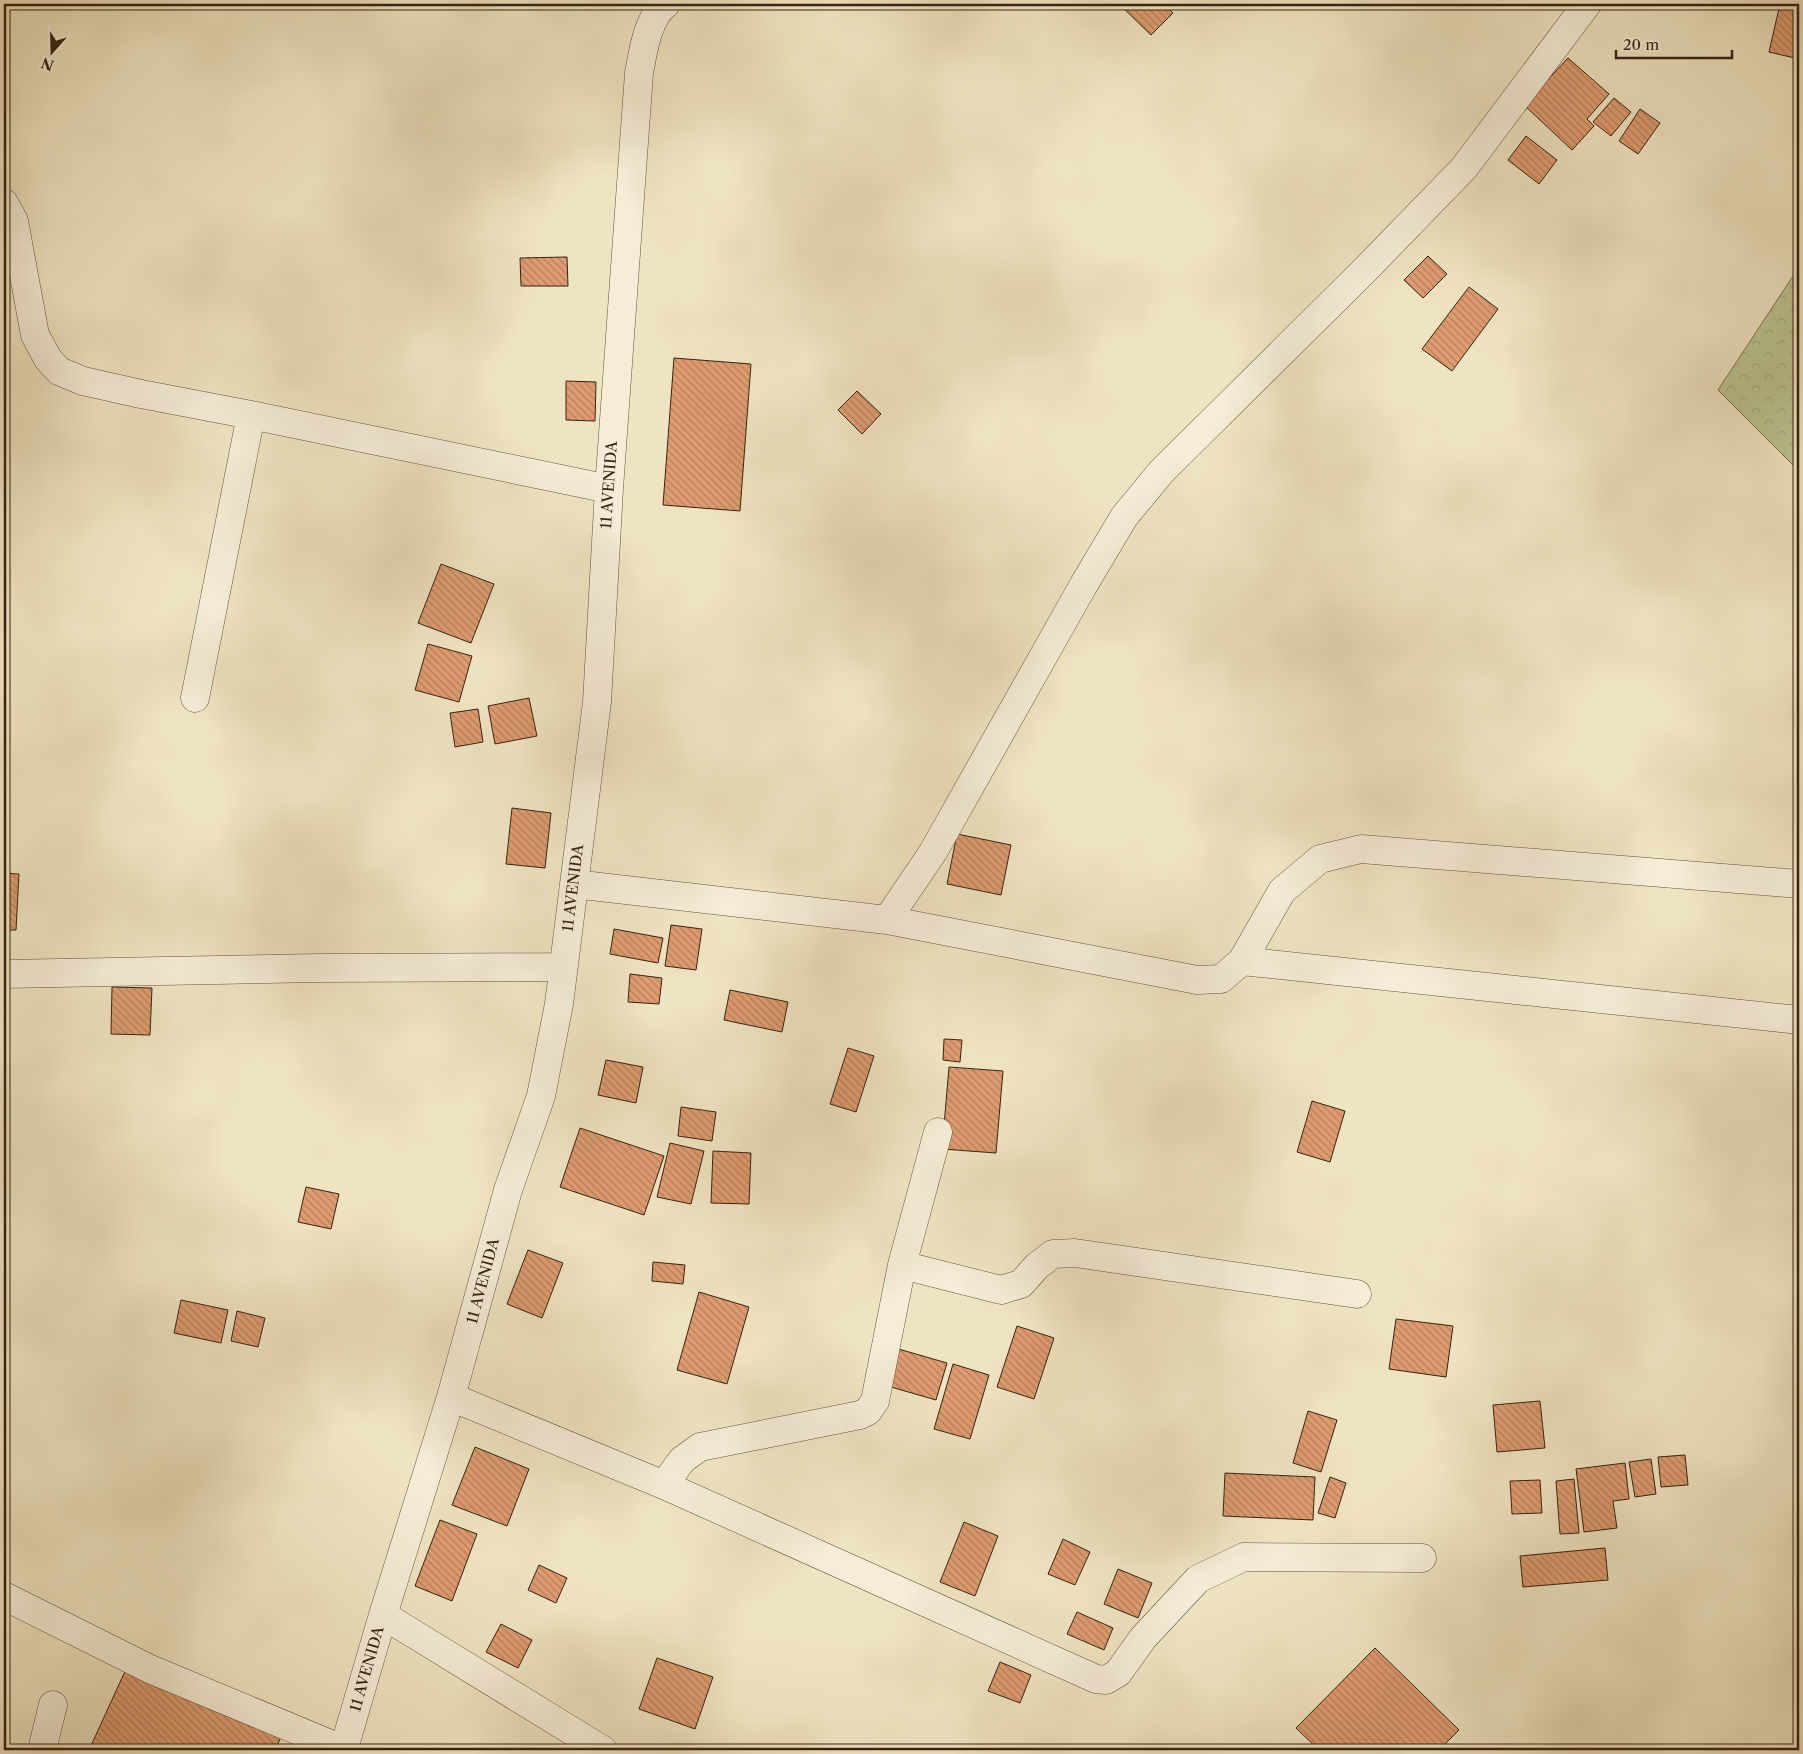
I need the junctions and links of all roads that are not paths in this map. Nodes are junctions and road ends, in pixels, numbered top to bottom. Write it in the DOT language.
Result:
graph roads {
  1 [pos="1587,4"];
  2 [pos="659,6"];
  3 [pos="4,203"];
  4 [pos="251,415"];
  5 [pos="609,489"];
  6 [pos="195,698"];
  7 [pos="574,884"];
  8 [pos="1799,884"];
  9 [pos="888,920"];
  10 [pos="1242,961"];
  11 [pos="563,966"];
  12 [pos="4,974"];
  13 [pos="1799,1020"];
  14 [pos="938,1132"];
  15 [pos="902,1265"];
  16 [pos="1357,1294"];
  17 [pos="451,1397"];
  18 [pos="664,1485"];
  19 [pos="1422,1558"];
  20 [pos="4,1596"];
  21 [pos="383,1616"];
  22 [pos="53,1705"];
  23 [pos="342,1749"];
  24 [pos="42,1750"];
  25 [pos="603,1750"];
  1 -- 9 [label="street"];
  2 -- 5 [label="street, 11 AVENIDA"];
  3 -- 4 [label="street"];
  4 -- 5 [label="street"];
  4 -- 6 [label="street"];
  5 -- 7 [label="street, 11 AVENIDA"];
  7 -- 9 [label="street"];
  7 -- 11 [label="street, 11 AVENIDA"];
  8 -- 10 [label="street"];
  9 -- 10 [label="street"];
  10 -- 13 [label="street"];
  11 -- 12 [label="street"];
  11 -- 17 [label="street, 11 AVENIDA"];
  14 -- 15 [label="street"];
  15 -- 16 [label="street"];
  15 -- 18 [label="street"];
  17 -- 18 [label="street"];
  17 -- 21 [label="street, 11 AVENIDA"];
  18 -- 19 [label="street"];
  20 -- 23 [label="street"];
  21 -- 23 [label="street, 11 AVENIDA"];
  21 -- 25 [label="street"];
  22 -- 24 [label="street"];
}
